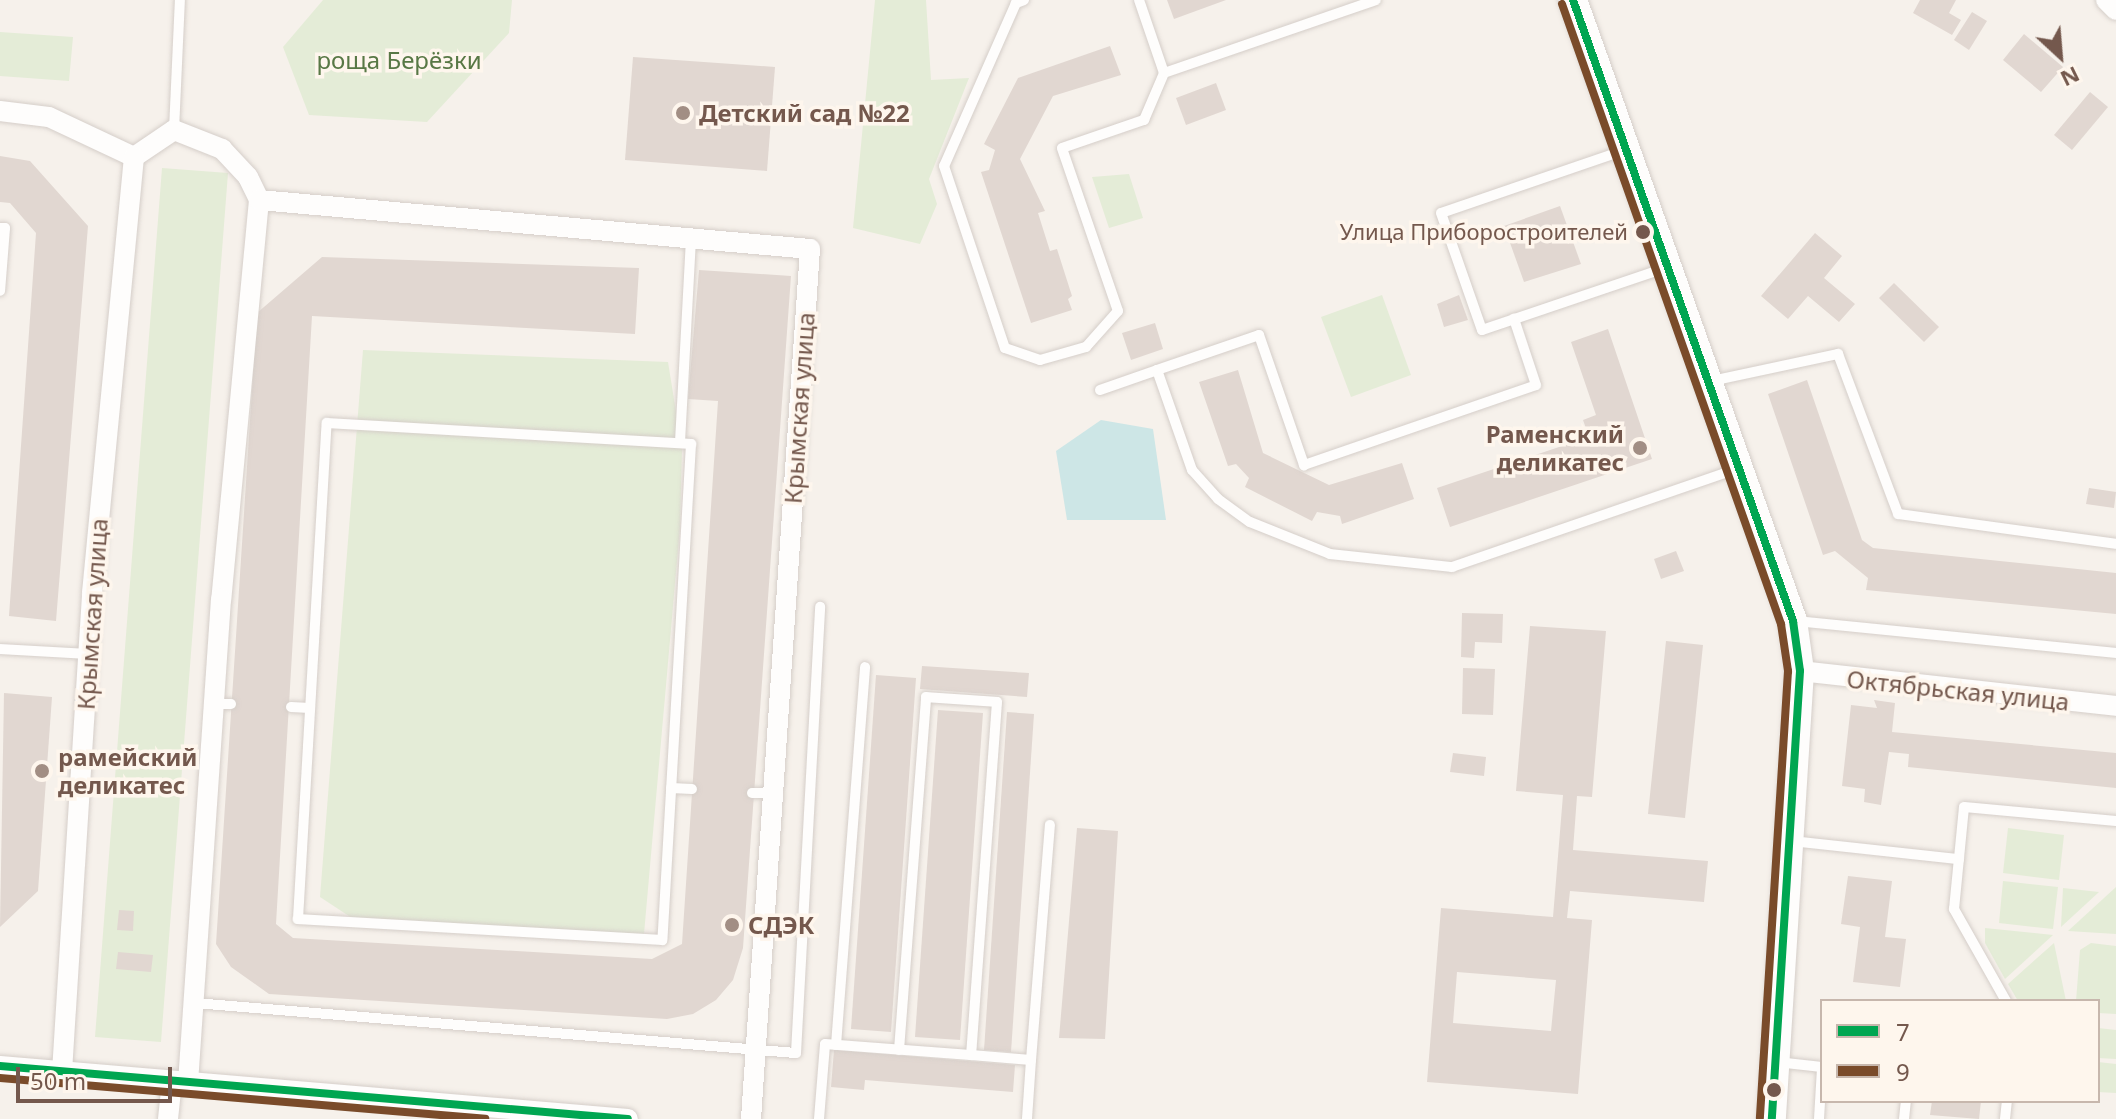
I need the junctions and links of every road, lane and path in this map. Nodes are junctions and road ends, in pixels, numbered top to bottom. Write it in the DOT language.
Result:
graph roads {
  1 [pos="180,0"];
  2 [pos="1024,0"];
  3 [pos="1139,0"];
  4 [pos="1376,0"];
  5 [pos="1573,0"];
  6 [pos="2106,0"];
  7 [pos="2116,10"];
  8 [pos="1164,73"];
  9 [pos="0,111"];
  10 [pos="174,130"];
  11 [pos="1627,149"];
  12 [pos="134,157"];
  13 [pos="259,200"];
  14 [pos="0,228"];
  15 [pos="691,239"];
  16 [pos="1670,266"];
  17 [pos="0,291"];
  18 [pos="1514,319"];
  19 [pos="1157,370"];
  20 [pos="1711,381"];
  21 [pos="1100,390"];
  22 [pos="680,442"];
  23 [pos="1742,467"];
  24 [pos="2116,544"];
  25 [pos="820,607"];
  26 [pos="1793,621"];
  27 [pos="0,649"];
  28 [pos="2116,653"];
  29 [pos="88,654"];
  30 [pos="865,667"];
  31 [pos="1800,671"];
  32 [pos="2116,706"];
  33 [pos="291,707"];
  34 [pos="310,708"];
  35 [pos="671,788"];
  36 [pos="692,789"];
  37 [pos="2116,821"];
  38 [pos="1050,825"];
  39 [pos="1792,841"];
  40 [pos="1959,859"];
  41 [pos="2005,999"];
  42 [pos="195,1003"];
  43 [pos="836,1045"];
  44 [pos="756,1049"];
  45 [pos="899,1050"];
  46 [pos="971,1055"];
  47 [pos="1031,1060"];
  48 [pos="1775,1062"];
  49 [pos="0,1066"];
  50 [pos="1820,1068"];
  51 [pos="62,1072"];
  52 [pos="180,1083"];
  53 [pos="168,1119"];
  54 [pos="628,1119"];
  55 [pos="751,1119"];
  56 [pos="819,1119"];
  57 [pos="1027,1119"];
  58 [pos="1772,1119"];
  1 -- 10 [label="lane"];
  2 -- 8 [label="lane"];
  3 -- 8 [label="lane"];
  4 -- 8 [label="lane"];
  5 -- 11 [label="street"];
  6 -- 7 [label="street"];
  9 -- 12 [label="street"];
  10 -- 12 [label="street"];
  10 -- 13 [label="street"];
  11 -- 16 [label="street"];
  11 -- 18 [label="lane"];
  12 -- 29 [label="street, Крымская улица"];
  13 -- 15 [label="street, Крымская улица"];
  13 -- 42 [label="street"];
  14 -- 17 [label="lane"];
  15 -- 22 [label="lane"];
  15 -- 44 [label="street, Крымская улица"];
  16 -- 18 [label="lane"];
  16 -- 20 [label="street"];
  18 -- 19 [label="lane"];
  19 -- 21 [label="lane"];
  19 -- 23 [label="lane"];
  20 -- 23 [label="street"];
  20 -- 24 [label="lane"];
  22 -- 34 [label="lane"];
  22 -- 35 [label="lane"];
  23 -- 26 [label="street"];
  25 -- 44 [label="lane"];
  26 -- 28 [label="lane"];
  26 -- 31 [label="street"];
  27 -- 29 [label="lane"];
  29 -- 51 [label="street, Крымская улица"];
  30 -- 43 [label="lane"];
  31 -- 32 [label="street, Октябрьская улица"];
  31 -- 39 [label="street"];
  33 -- 34 [label="lane"];
  34 -- 35 [label="lane"];
  35 -- 36 [label="lane"];
  37 -- 40 [label="lane"];
  38 -- 47 [label="lane"];
  39 -- 40 [label="lane"];
  39 -- 48 [label="street"];
  40 -- 41 [label="lane"];
  42 -- 44 [label="lane"];
  42 -- 52 [label="street"];
  43 -- 45 [label="lane"];
  43 -- 56 [label="lane"];
  44 -- 55 [label="street, Крымская улица"];
  45 -- 46 [label="lane"];
  45 -- 46 [label="lane"];
  46 -- 47 [label="lane"];
  47 -- 57 [label="lane"];
  48 -- 50 [label="lane"];
  48 -- 58 [label="street"];
  49 -- 51 [label="street"];
  51 -- 52 [label="street"];
  52 -- 53 [label="street"];
  52 -- 54 [label="street"];
}
